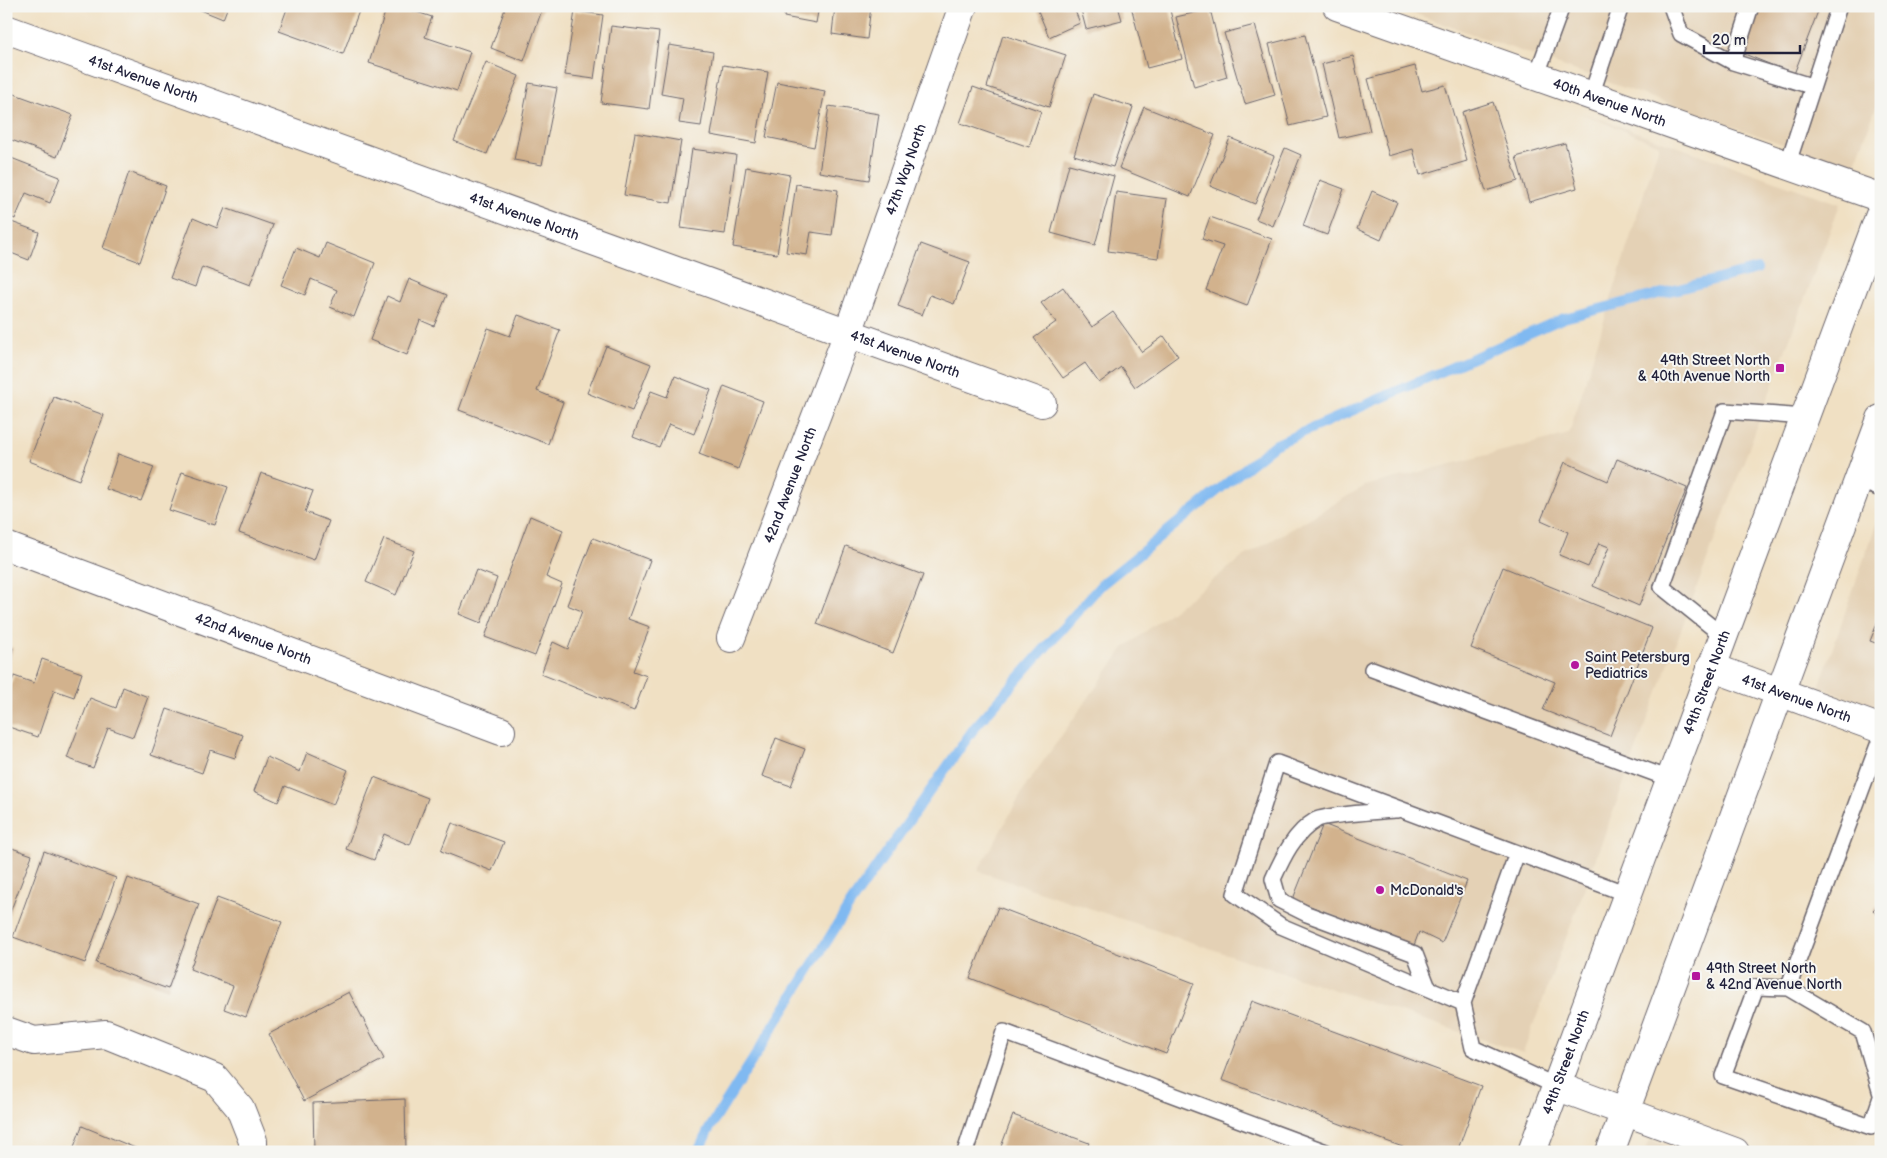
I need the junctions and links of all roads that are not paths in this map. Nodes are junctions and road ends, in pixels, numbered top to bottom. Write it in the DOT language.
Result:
graph roads {
  1 [pos="963,6"];
  2 [pos="1337,6"];
  3 [pos="1562,6"];
  4 [pos="1621,6"];
  5 [pos="1670,6"];
  6 [pos="1751,6"];
  7 [pos="1839,6"];
  8 [pos="6,29"];
  9 [pos="1733,62"];
  10 [pos="1536,77"];
  11 [pos="1811,86"];
  12 [pos="1591,96"];
  13 [pos="1787,166"];
  14 [pos="1881,198"];
  15 [pos="1881,212"];
  16 [pos="848,332"];
  17 [pos="1042,403"];
  18 [pos="1805,417"];
  19 [pos="1881,419"];
  20 [pos="1870,485"];
  21 [pos="6,546"];
  22 [pos="1723,636"];
  23 [pos="731,638"];
  24 [pos="1712,667"];
  25 [pos="1372,669"];
  26 [pos="1781,692"];
  27 [pos="1881,729"];
  28 [pos="501,731"];
  29 [pos="1881,737"];
  30 [pos="1670,779"];
  31 [pos="1401,809"];
  32 [pos="1517,852"];
  33 [pos="1628,894"];
  34 [pos="1428,988"];
  35 [pos="1788,988"];
  36 [pos="1463,1003"];
  37 [pos="6,1031"];
  38 [pos="1556,1086"];
  39 [pos="1881,1096"];
  40 [pos="1625,1111"];
  41 [pos="253,1152"];
  42 [pos="965,1152"];
  43 [pos="1326,1152"];
  44 [pos="1532,1152"];
  45 [pos="1610,1152"];
  46 [pos="1735,1152"];
  1 -- 16 [label="street, 47th Way North"];
  2 -- 10 [label="street, 40th Avenue North"];
  3 -- 10 [label="lane"];
  4 -- 12 [label="lane"];
  5 -- 9 [label="lane"];
  6 -- 9 [label="lane"];
  7 -- 11 [label="lane"];
  8 -- 16 [label="street, 41st Avenue North"];
  9 -- 11 [label="lane"];
  10 -- 12 [label="street, 40th Avenue North"];
  11 -- 13 [label="lane"];
  12 -- 13 [label="street, 40th Avenue North"];
  13 -- 14 [label="street, 40th Avenue North"];
  15 -- 18 [label="street, 49th Street North"];
  16 -- 17 [label="street, 41st Avenue North"];
  16 -- 23 [label="street, 42nd Avenue North"];
  18 -- 22 [label="street, 49th Street North"];
  18 -- 22 [label="lane"];
  19 -- 20 [label="street"];
  20 -- 26 [label="street"];
  21 -- 28 [label="street, 42nd Avenue North"];
  22 -- 24 [label="street, 49th Street North"];
  24 -- 26 [label="street, 41st Avenue North"];
  24 -- 30 [label="street, 49th Street North"];
  25 -- 30 [label="lane"];
  26 -- 27 [label="street, 41st Avenue North"];
  26 -- 40 [label="street"];
  29 -- 35 [label="lane"];
  30 -- 33 [label="street, 49th Street North"];
  31 -- 32 [label="lane"];
  31 -- 34 [label="lane"];
  31 -- 34 [label="lane"];
  32 -- 33 [label="lane"];
  32 -- 36 [label="lane"];
  33 -- 38 [label="street, 49th Street North"];
  34 -- 36 [label="lane"];
  35 -- 39 [label="lane"];
  35 -- 39 [label="lane"];
  36 -- 38 [label="lane"];
  37 -- 41 [label="street"];
  38 -- 40 [label="street"];
  38 -- 44 [label="street, 49th Street North"];
  40 -- 45 [label="street"];
  40 -- 46 [label="street"];
  42 -- 43 [label="lane"];
}
